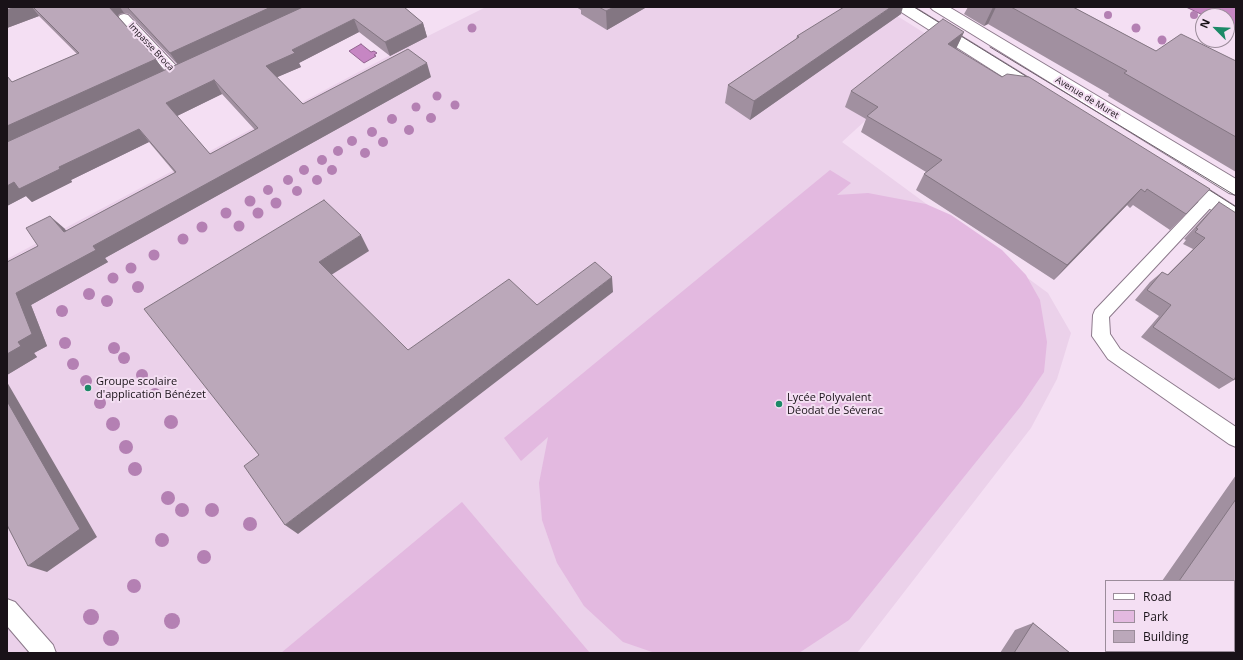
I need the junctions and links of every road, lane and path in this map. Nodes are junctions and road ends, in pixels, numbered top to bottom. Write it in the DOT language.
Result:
graph roads {
  1 [pos="904,7"];
  2 [pos="938,7"];
  3 [pos="124,18"];
  4 [pos="177,75"];
  5 [pos="1052,100"];
  6 [pos="1164,170"];
  7 [pos="1236,188"];
  8 [pos="1210,199"];
  9 [pos="1236,216"];
  10 [pos="1236,438"];
  11 [pos="7,610"];
  12 [pos="45,653"];
  1 -- 5 [label="main road, Avenue de Muret"];
  2 -- 7 [label="main road, Avenue de Muret"];
  3 -- 4 [label="lane, Impasse Broca"];
  6 -- 8 [label="main road"];
  8 -- 9 [label="main road"];
  8 -- 10 [label="lane"];
  11 -- 12 [label="lane"];
}
